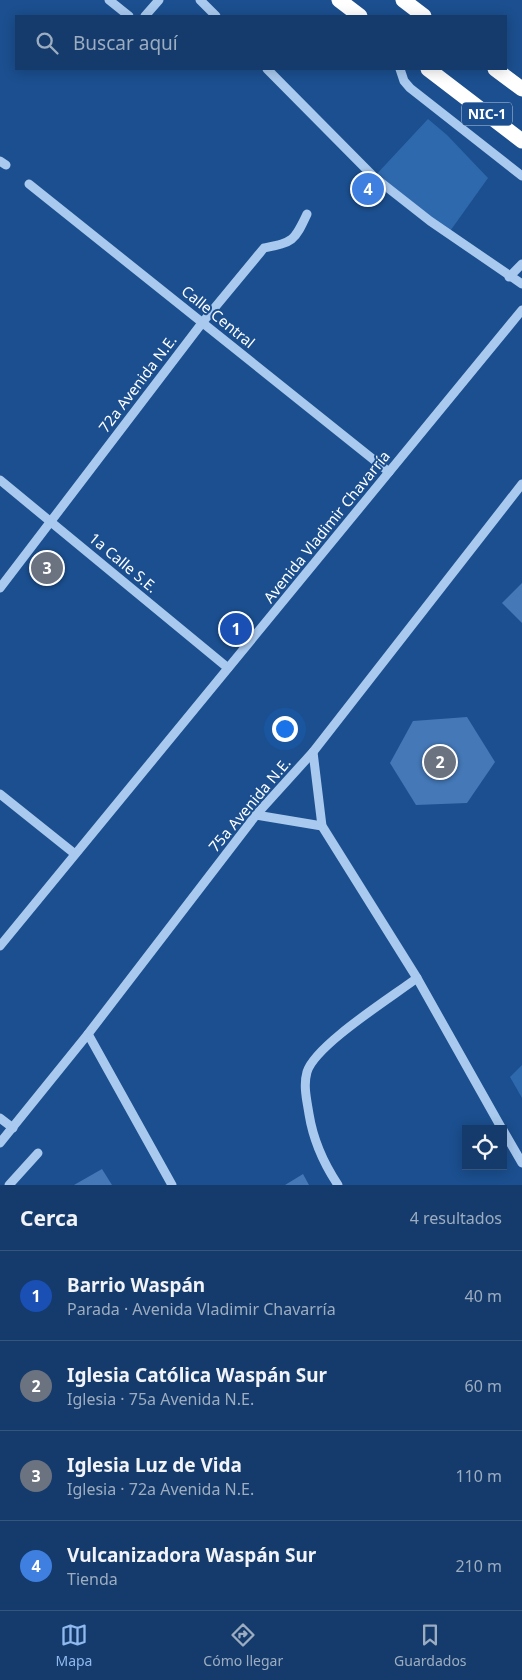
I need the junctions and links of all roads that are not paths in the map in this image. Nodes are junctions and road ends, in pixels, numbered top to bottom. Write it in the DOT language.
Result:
graph roads {
  1 [pos="108,0"];
  2 [pos="159,0"];
  3 [pos="200,0"];
  4 [pos="339,0"];
  5 [pos="403,0"];
  6 [pos="128,15"];
  7 [pos="146,15"];
  8 [pos="215,15"];
  9 [pos="359,15"];
  10 [pos="423,15"];
  11 [pos="268,70"];
  12 [pos="400,70"];
  13 [pos="429,70"];
  14 [pos="496,70"];
  15 [pos="522,89"];
  16 [pos="522,141"];
  17 [pos="522,176"];
  18 [pos="29,184"];
  19 [pos="307,214"];
  20 [pos="522,264"];
  21 [pos="510,277"];
  22 [pos="522,284"];
  23 [pos="522,310"];
  24 [pos="202,323"];
  25 [pos="389,472"];
  26 [pos="0,480"];
  27 [pos="522,484"];
  28 [pos="51,521"];
  29 [pos="0,588"];
  30 [pos="228,668"];
  31 [pos="313,752"];
  32 [pos="0,794"];
  33 [pos="256,816"];
  34 [pos="322,826"];
  35 [pos="75,854"];
  36 [pos="0,946"];
  37 [pos="417,978"];
  38 [pos="88,1034"];
  39 [pos="0,1118"];
  40 [pos="500,1125"];
  41 [pos="13,1128"];
  42 [pos="507,1137"];
  43 [pos="0,1143"];
  44 [pos="38,1153"];
  45 [pos="522,1163"];
  46 [pos="9,1185"];
  47 [pos="172,1185"];
  48 [pos="338,1185"];
  1 -- 6 [label="street"];
  2 -- 7 [label="street"];
  3 -- 8 [label="street"];
  4 -- 9 [label="highway"];
  5 -- 10 [label="highway"];
  11 -- 21 [label="street"];
  12 -- 17 [label="street"];
  13 -- 16 [label="highway, NIC-1"];
  14 -- 15 [label="highway, NIC-1"];
  18 -- 24 [label="street, Calle Central"];
  19 -- 24 [label="street, 72a Avenida N.E."];
  20 -- 21 [label="street"];
  21 -- 22 [label="street"];
  23 -- 25 [label="street, Avenida Vladimir Chavarría"];
  24 -- 25 [label="street, Calle Central"];
  24 -- 28 [label="street, 72a Avenida N.E."];
  25 -- 30 [label="street, Avenida Vladimir Chavarría"];
  26 -- 28 [label="street, 1a Calle S.E."];
  27 -- 31 [label="street, 75a Avenida N.E."];
  28 -- 29 [label="street, 72a Avenida N.E."];
  28 -- 30 [label="street, 1a Calle S.E."];
  30 -- 35 [label="street, Avenida Vladimir Chavarría"];
  31 -- 33 [label="street, 75a Avenida N.E."];
  31 -- 34 [label="street"];
  32 -- 35 [label="street"];
  33 -- 34 [label="street"];
  33 -- 38 [label="street, 75a Avenida N.E."];
  34 -- 37 [label="street"];
  35 -- 36 [label="street, Avenida Vladimir Chavarría"];
  37 -- 40 [label="street"];
  37 -- 48 [label="street"];
  38 -- 41 [label="street, 75a Avenida N.E."];
  38 -- 47 [label="street"];
  39 -- 41 [label="street"];
  41 -- 43 [label="street, 75a Avenida N.E."];
  42 -- 45 [label="street"];
  44 -- 46 [label="street"];
}
